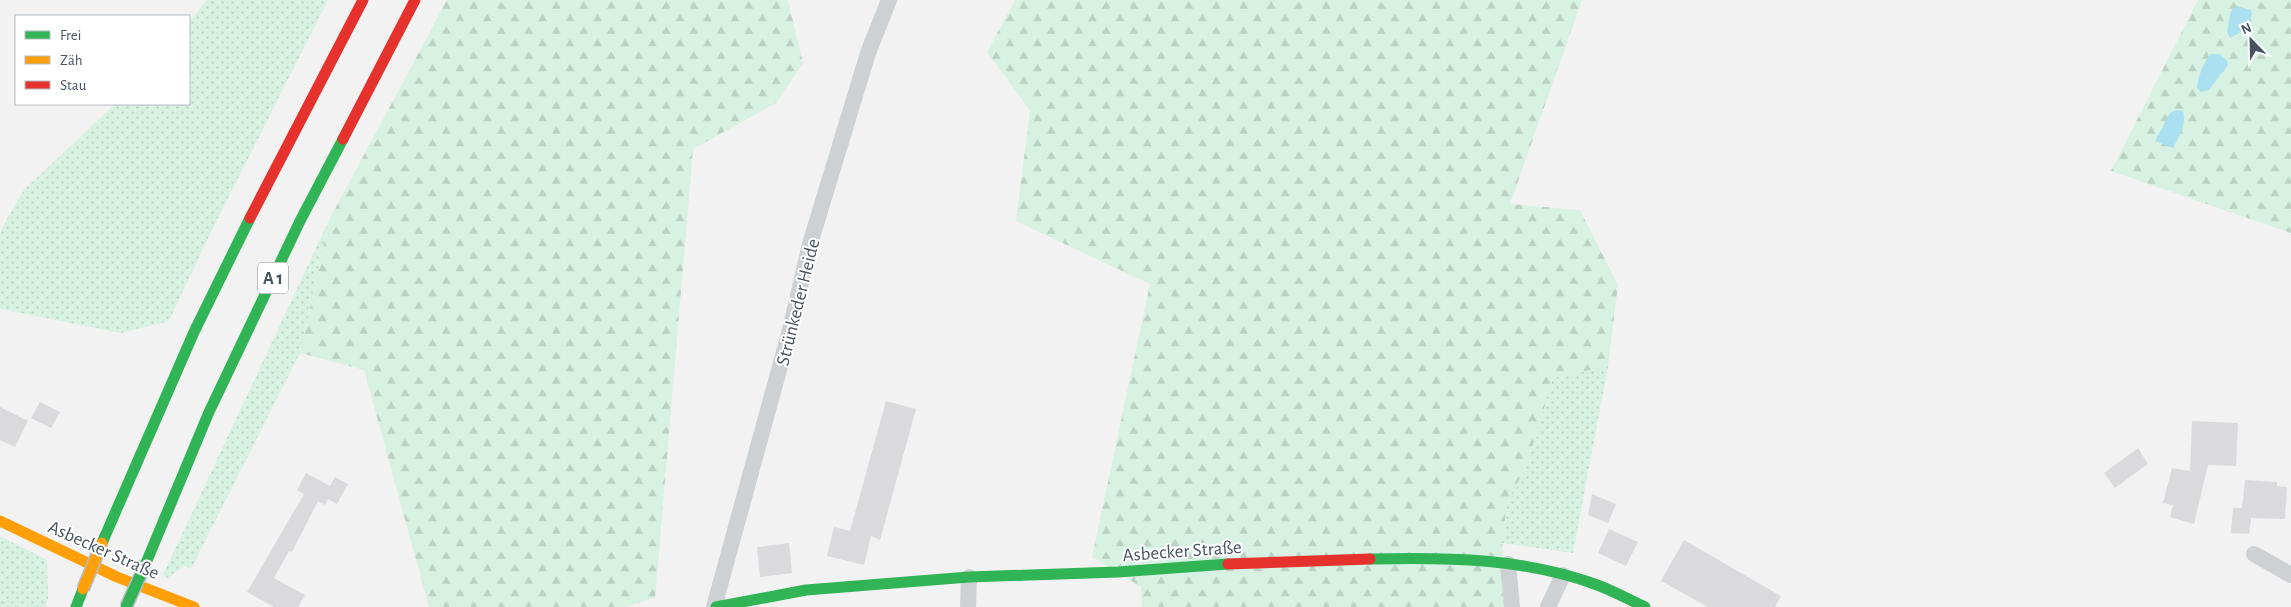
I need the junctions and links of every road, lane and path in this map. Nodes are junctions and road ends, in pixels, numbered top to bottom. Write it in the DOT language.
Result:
graph roads {
  1 [pos="363,0"];
  2 [pos="415,0"];
  3 [pos="889,0"];
  4 [pos="0,521"];
  5 [pos="2254,554"];
  6 [pos="1508,564"];
  7 [pos="1563,575"];
  8 [pos="2291,575"];
  9 [pos="969,577"];
  10 [pos="76,607"];
  11 [pos="126,607"];
  12 [pos="194,607"];
  13 [pos="715,607"];
  14 [pos="968,607"];
  15 [pos="1512,607"];
  16 [pos="1548,607"];
  17 [pos="1645,607"];
  1 -- 10 [label="main road, A 1, bridge"];
  2 -- 11 [label="main road, A 1, bridge"];
  3 -- 13 [label="street, Strünkeder Heide"];
  4 -- 12 [label="main road, Asbecker Straße"];
  5 -- 8 [label="street"];
  6 -- 7 [label="main road, Asbecker Straße"];
  6 -- 9 [label="main road, Asbecker Straße"];
  6 -- 15 [label="street"];
  7 -- 16 [label="street"];
  7 -- 17 [label="main road, Asbecker Straße"];
  9 -- 13 [label="main road, Asbecker Straße"];
  9 -- 14 [label="street"];
}
